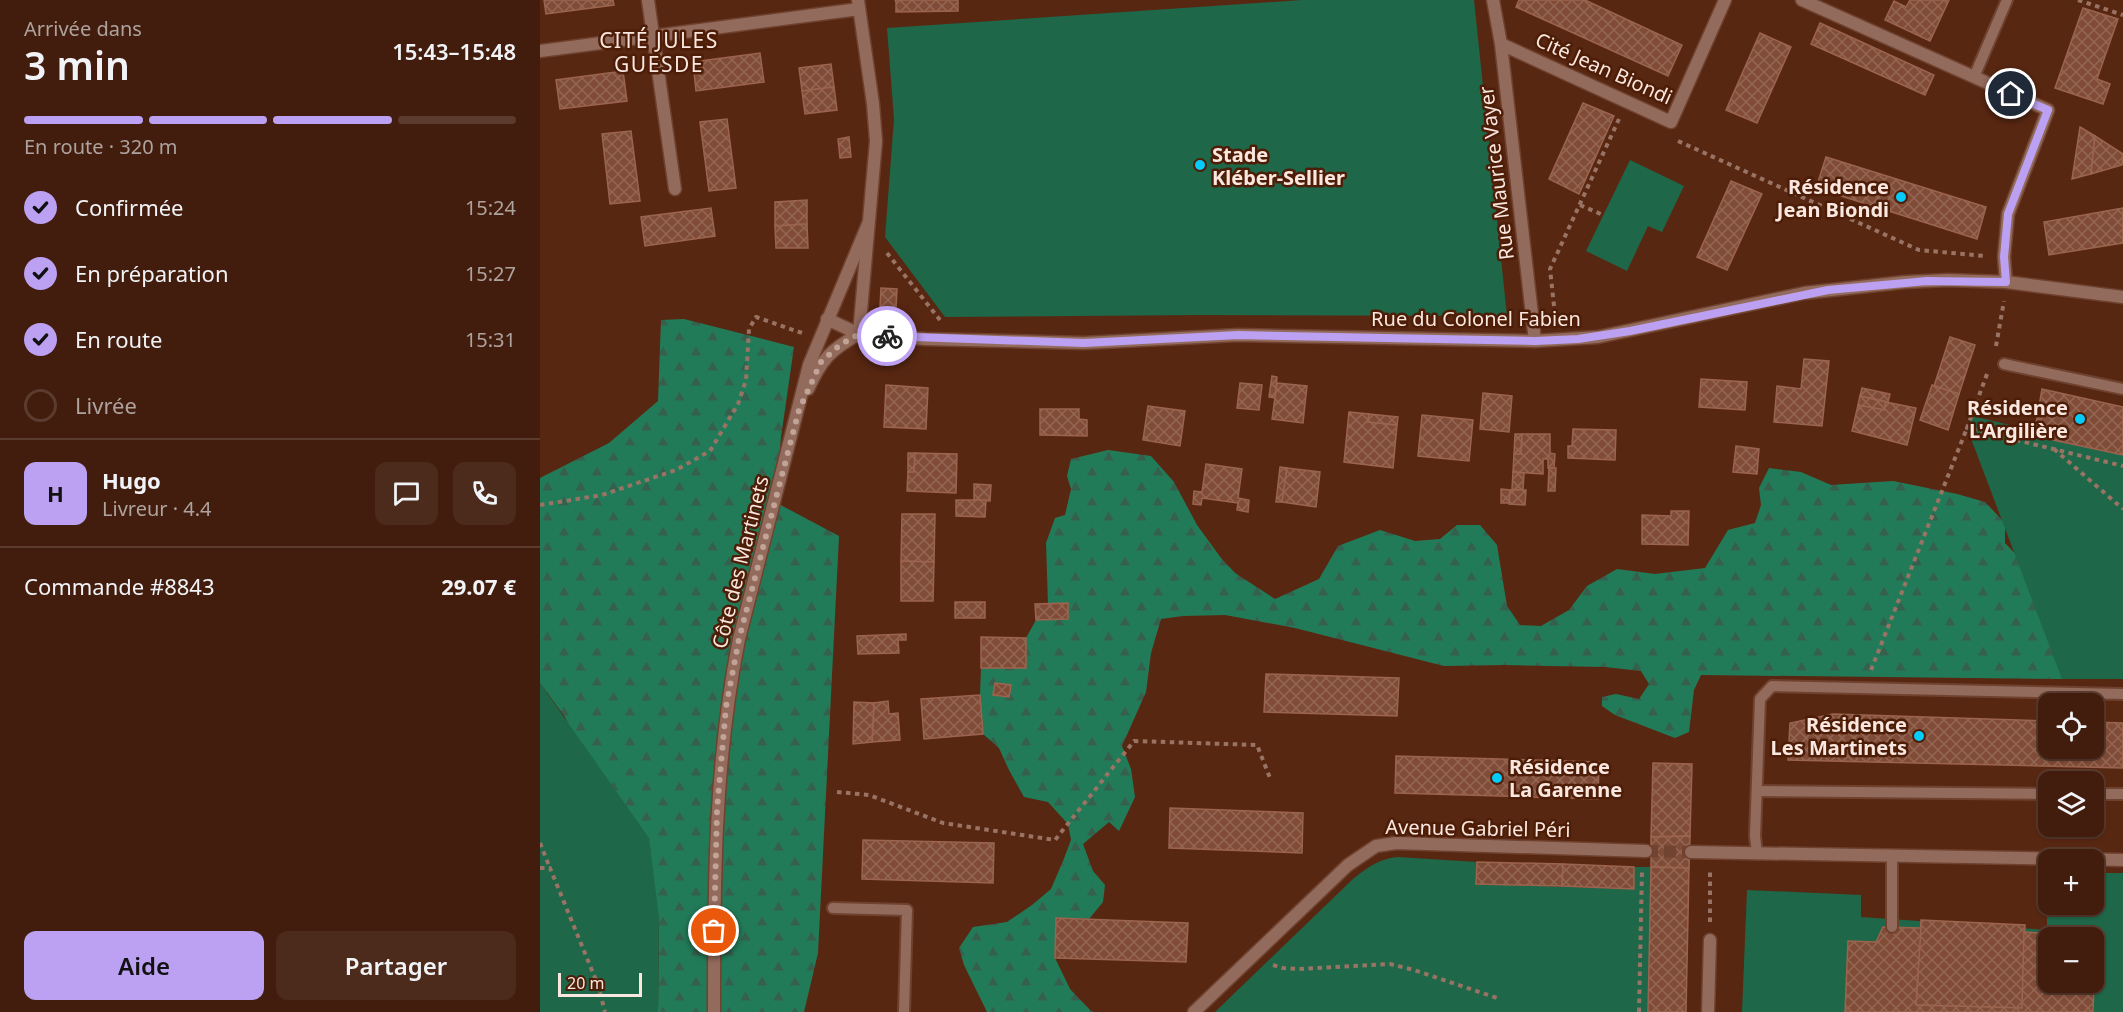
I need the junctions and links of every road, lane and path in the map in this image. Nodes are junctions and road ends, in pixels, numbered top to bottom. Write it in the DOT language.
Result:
graph roads {
  1 [pos="648,0"];
  2 [pos="1493,0"];
  3 [pos="1725,0"];
  4 [pos="1802,0"];
  5 [pos="2007,0"];
  6 [pos="2078,0"];
  7 [pos="858,4"];
  8 [pos="2123,15"];
  9 [pos="654,35"];
  10 [pos="1501,44"];
  11 [pos="540,51"];
  12 [pos="1974,77"];
  13 [pos="1627,102"];
  14 [pos="1671,122"];
  15 [pos="675,189"];
  16 [pos="1580,205"];
  17 [pos="1603,215"];
  18 [pos="868,224"];
  19 [pos="867,243"];
  20 [pos="2004,257"];
  21 [pos="2006,282"];
  22 [pos="2123,297"];
  23 [pos="1533,318"];
  24 [pos="827,319"];
  25 [pos="941,322"];
  26 [pos="803,333"];
  27 [pos="859,334"];
  28 [pos="1535,341"];
  29 [pos="1993,357"];
  30 [pos="2004,364"];
  31 [pos="1990,367"];
  32 [pos="2123,389"];
  33 [pos="799,410"];
  34 [pos="1967,428"];
  35 [pos="2054,449"];
  36 [pos="2123,466"];
  37 [pos="540,505"];
  38 [pos="2123,509"];
  39 [pos="1864,688"];
  40 [pos="2123,694"];
  41 [pos="1270,778"];
  42 [pos="1757,791"];
  43 [pos="837,792"];
  44 [pos="2038,794"];
  45 [pos="2104,794"];
  46 [pos="2123,794"];
  47 [pos="540,843"];
  48 [pos="1644,851"];
  49 [pos="1691,852"];
  50 [pos="1757,854"];
  51 [pos="1892,856"];
  52 [pos="2123,860"];
  53 [pos="540,868"];
  54 [pos="550,868"];
  55 [pos="1710,869"];
  56 [pos="833,908"];
  57 [pos="1892,927"];
  58 [pos="1710,940"];
  59 [pos="1257,952"];
  60 [pos="1500,999"];
  61 [pos="605,1012"];
  62 [pos="714,1012"];
  63 [pos="904,1012"];
  64 [pos="1194,1012"];
  65 [pos="1639,1012"];
  66 [pos="1708,1012"];
  1 -- 9 [label="street"];
  2 -- 10 [label="street, Rue Maurice Vayer"];
  3 -- 14 [label="street, Cité Jean Biondi"];
  4 -- 12 [label="street"];
  5 -- 12 [label="lane"];
  6 -- 8 [label="path"];
  7 -- 9 [label="street"];
  7 -- 18 [label="street"];
  9 -- 11 [label="street"];
  9 -- 15 [label="street"];
  10 -- 13 [label="street, Cité Jean Biondi"];
  10 -- 23 [label="street, Rue Maurice Vayer"];
  12 -- 20 [label="street"];
  13 -- 14 [label="street, Cité Jean Biondi"];
  13 -- 16 [label="path"];
  14 -- 20 [label="path"];
  16 -- 17 [label="path"];
  16 -- 23 [label="path"];
  18 -- 19 [label="street"];
  18 -- 24 [label="street, Côte des Martinets"];
  19 -- 25 [label="path"];
  19 -- 27 [label="street"];
  20 -- 21 [label="street"];
  21 -- 22 [label="street, Rue du Colonel Fabien"];
  21 -- 28 [label="street, Rue du Colonel Fabien"];
  21 -- 29 [label="path"];
  23 -- 28 [label="street, Rue Maurice Vayer"];
  24 -- 27 [label="street, Rue du Colonel Fabien"];
  24 -- 33 [label="street, Côte des Martinets"];
  26 -- 37 [label="path"];
  27 -- 28 [label="street, Rue du Colonel Fabien"];
  27 -- 33 [label="street, Côte des Martinets"];
  30 -- 32 [label="lane"];
  31 -- 34 [label="path"];
  33 -- 62 [label="street, Côte des Martinets"];
  34 -- 35 [label="path"];
  34 -- 39 [label="path"];
  35 -- 36 [label="path"];
  35 -- 38 [label="path"];
  39 -- 40 [label="lane"];
  39 -- 42 [label="lane"];
  41 -- 43 [label="path"];
  42 -- 44 [label="lane"];
  42 -- 50 [label="lane"];
  45 -- 46 [label="lane"];
  47 -- 54 [label="path"];
  48 -- 59 [label="street, Avenue Gabriel Péri"];
  48 -- 65 [label="path"];
  49 -- 50 [label="street"];
  50 -- 51 [label="street"];
  51 -- 52 [label="street"];
  51 -- 57 [label="lane"];
  53 -- 54 [label="path"];
  54 -- 61 [label="path"];
  55 -- 58 [label="path"];
  56 -- 63 [label="lane"];
  58 -- 66 [label="street"];
  59 -- 60 [label="path"];
  59 -- 64 [label="street, Avenue Gabriel Péri"];
}
